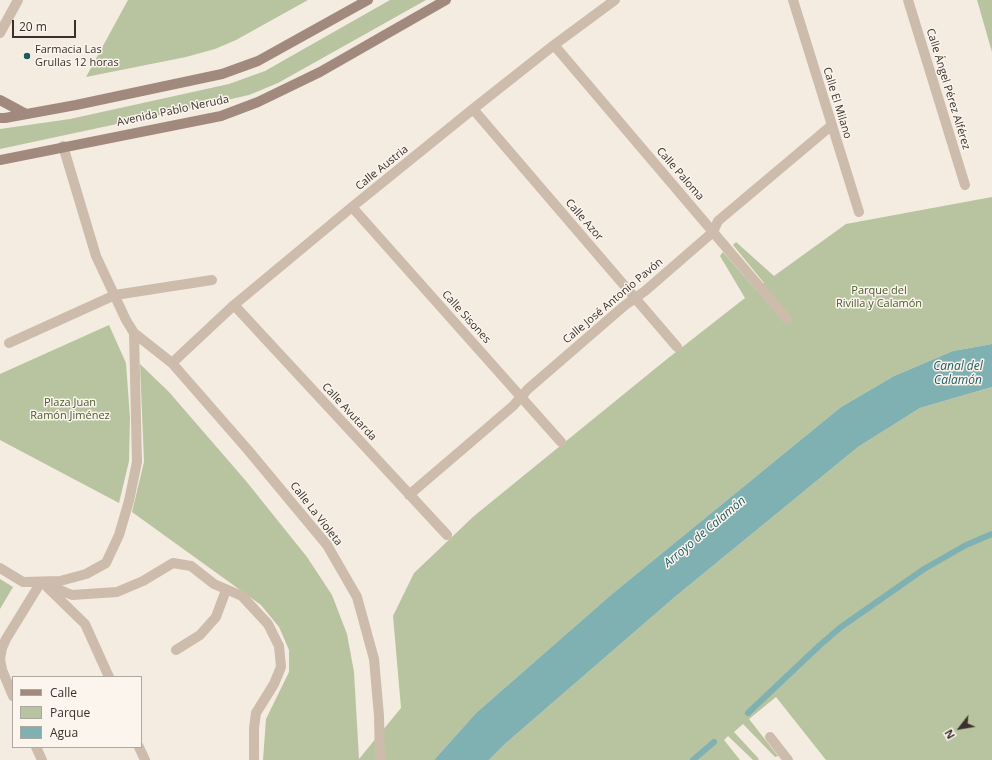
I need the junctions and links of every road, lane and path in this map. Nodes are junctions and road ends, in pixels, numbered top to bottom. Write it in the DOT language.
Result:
graph roads {
  1 [pos="18,0"];
  2 [pos="368,0"];
  3 [pos="446,0"];
  4 [pos="615,0"];
  5 [pos="793,0"];
  6 [pos="908,0"];
  7 [pos="0,33"];
  8 [pos="554,45"];
  9 [pos="0,100"];
  10 [pos="473,109"];
  11 [pos="26,114"];
  12 [pos="0,118"];
  13 [pos="832,125"];
  14 [pos="64,146"];
  15 [pos="0,160"];
  16 [pos="965,185"];
  17 [pos="352,207"];
  18 [pos="860,212"];
  19 [pos="713,232"];
  20 [pos="212,280"];
  21 [pos="115,295"];
  22 [pos="635,298"];
  23 [pos="234,305"];
  24 [pos="787,319"];
  25 [pos="134,333"];
  26 [pos="9,343"];
  27 [pos="677,347"];
  28 [pos="172,363"];
  29 [pos="521,396"];
  30 [pos="561,442"];
  31 [pos="409,495"];
  32 [pos="447,536"];
  33 [pos="0,568"];
  34 [pos="41,582"];
  35 [pos="226,590"];
  36 [pos="176,650"];
  37 [pos="0,659"];
  38 [pos="109,676"];
  39 [pos="12,694"];
  40 [pos="770,737"];
  41 [pos="36,748"];
  42 [pos="139,748"];
  43 [pos="42,760"];
  44 [pos="145,760"];
  45 [pos="254,760"];
  46 [pos="380,760"];
  47 [pos="788,760"];
  1 -- 7 [label="street"];
  2 -- 11 [label="main road"];
  3 -- 14 [label="main road, Avenida Pablo Neruda"];
  4 -- 8 [label="street, Calle Austria"];
  5 -- 13 [label="street, Calle El Milano"];
  6 -- 16 [label="street, Calle Ángel Pérez Alférez"];
  8 -- 10 [label="street, Calle Austria"];
  8 -- 19 [label="street, Calle Paloma"];
  9 -- 11 [label="main road"];
  10 -- 17 [label="street, Calle Austria"];
  10 -- 22 [label="street, Calle Azor"];
  11 -- 12 [label="main road"];
  13 -- 18 [label="street, Calle El Milano"];
  13 -- 19 [label="street, Calle José Antonio Pavón"];
  14 -- 15 [label="main road, Avenida Pablo Neruda"];
  14 -- 21 [label="street"];
  17 -- 23 [label="street, Calle Austria"];
  17 -- 29 [label="street, Calle Sisones"];
  19 -- 22 [label="street, Calle José Antonio Pavón"];
  19 -- 24 [label="street, Calle Paloma"];
  20 -- 21 [label="street"];
  21 -- 25 [label="street"];
  21 -- 26 [label="street"];
  22 -- 27 [label="street, Calle Azor"];
  22 -- 29 [label="street, Calle José Antonio Pavón"];
  23 -- 28 [label="street, Calle Austria"];
  23 -- 31 [label="street, Calle Avutarda"];
  25 -- 28 [label="street, Calle La Violeta"];
  25 -- 34 [label="street"];
  28 -- 46 [label="street, Calle La Violeta"];
  29 -- 30 [label="street, Calle Sisones"];
  29 -- 31 [label="street, Calle José Antonio Pavón"];
  31 -- 32 [label="street, Calle Avutarda"];
  33 -- 34 [label="street"];
  34 -- 35 [label="street"];
  34 -- 37 [label="street"];
  34 -- 38 [label="street"];
  35 -- 36 [label="street"];
  35 -- 45 [label="street"];
  37 -- 39 [label="street"];
  40 -- 47 [label="street"];
  41 -- 43 [label="street"];
  42 -- 44 [label="street"];
}
